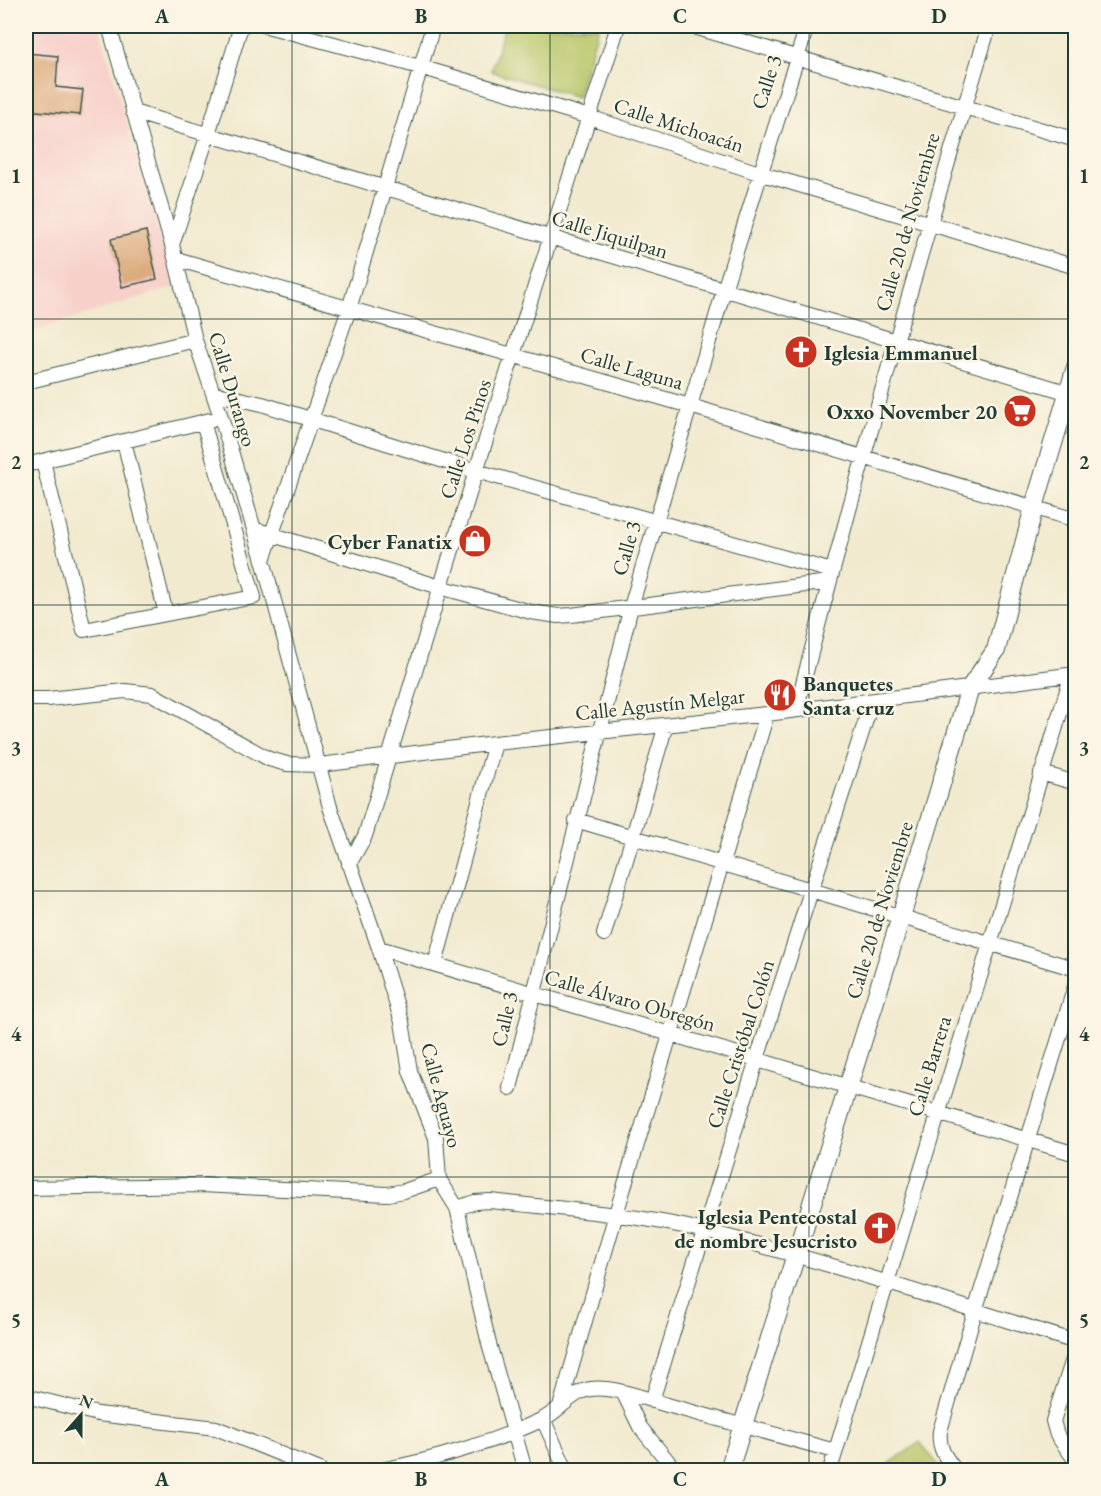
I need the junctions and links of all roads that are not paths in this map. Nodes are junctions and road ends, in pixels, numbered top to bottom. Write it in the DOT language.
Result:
graph roads {
  1 [pos="109,26"];
  2 [pos="241,26"];
  3 [pos="267,26"];
  4 [pos="433,26"];
  5 [pos="618,26"];
  6 [pos="691,26"];
  7 [pos="807,26"];
  8 [pos="989,26"];
  9 [pos="796,57"];
  10 [pos="420,67"];
  11 [pos="964,107"];
  12 [pos="134,112"];
  13 [pos="589,117"];
  14 [pos="208,134"];
  15 [pos="1076,140"];
  16 [pos="759,173"];
  17 [pos="385,187"];
  18 [pos="929,223"];
  19 [pos="552,238"];
  20 [pos="172,245"];
  21 [pos="176,259"];
  22 [pos="1076,267"];
  23 [pos="723,290"];
  24 [pos="349,309"];
  25 [pos="195,340"];
  26 [pos="897,343"];
  27 [pos="513,355"];
  28 [pos="1076,367"];
  29 [pos="26,382"];
  30 [pos="213,393"];
  31 [pos="1072,394"];
  32 [pos="690,406"];
  33 [pos="221,417"];
  34 [pos="311,420"];
  35 [pos="203,422"];
  36 [pos="124,441"];
  37 [pos="863,456"];
  38 [pos="44,460"];
  39 [pos="26,465"];
  40 [pos="476,471"];
  41 [pos="1034,507"];
  42 [pos="1076,520"];
  43 [pos="656,522"];
  44 [pos="254,529"];
  45 [pos="273,535"];
  46 [pos="263,560"];
  47 [pos="830,577"];
  48 [pos="440,587"];
  49 [pos="631,607"];
  50 [pos="166,614"];
  51 [pos="1073,674"];
  52 [pos="970,688"];
  53 [pos="26,699"];
  54 [pos="872,701"];
  55 [pos="796,710"];
  56 [pos="767,714"];
  57 [pos="666,725"];
  58 [pos="599,732"];
  59 [pos="495,743"];
  60 [pos="390,757"];
  61 [pos="320,765"];
  62 [pos="1041,773"];
  63 [pos="1076,783"];
  64 [pos="576,820"];
  65 [pos="633,837"];
  66 [pos="349,864"];
  67 [pos="722,864"];
  68 [pos="811,890"];
  69 [pos="901,917"];
  70 [pos="604,934"];
  71 [pos="989,943"];
  72 [pos="379,948"];
  73 [pos="435,964"];
  74 [pos="1076,969"];
  75 [pos="1076,983"];
  76 [pos="532,993"];
  77 [pos="670,1034"];
  78 [pos="757,1059"];
  79 [pos="848,1086"];
  80 [pos="510,1088"];
  81 [pos="937,1112"];
  82 [pos="1027,1139"];
  83 [pos="1076,1154"];
  84 [pos="439,1179"];
  85 [pos="26,1188"];
  86 [pos="457,1208"];
  87 [pos="616,1214"];
  88 [pos="704,1231"];
  89 [pos="795,1256"];
  90 [pos="886,1283"];
  91 [pos="975,1311"];
  92 [pos="1076,1342"];
  93 [pos="1076,1350"];
  94 [pos="624,1394"];
  95 [pos="26,1396"];
  96 [pos="652,1401"];
  97 [pos="560,1407"];
  98 [pos="543,1419"];
  99 [pos="743,1426"];
  100 [pos="514,1432"];
  101 [pos="835,1451"];
  102 [pos="1076,1461"];
  103 [pos="423,1466"];
  104 [pos="320,1470"];
  105 [pos="380,1470"];
  106 [pos="525,1470"];
  107 [pos="567,1470"];
  108 [pos="675,1470"];
  109 [pos="729,1470"];
  110 [pos="830,1470"];
  111 [pos="955,1470"];
  1 -- 12 [label="street, Calle Durango"];
  2 -- 14 [label="street"];
  3 -- 10 [label="street, Calle Michoacán"];
  4 -- 10 [label="street"];
  5 -- 13 [label="street, Calle Los Pinos"];
  6 -- 9 [label="street"];
  7 -- 9 [label="street, Calle 3"];
  8 -- 11 [label="street, Calle 20 de Noviembre"];
  9 -- 11 [label="street"];
  9 -- 16 [label="street, Calle 3"];
  10 -- 13 [label="street, Calle Michoacán"];
  10 -- 17 [label="street"];
  11 -- 15 [label="street"];
  11 -- 18 [label="street, Calle 20 de Noviembre"];
  12 -- 14 [label="street, Calle Jiquilpan"];
  12 -- 20 [label="street, Calle Durango"];
  13 -- 16 [label="street, Calle Michoacán"];
  13 -- 19 [label="street, Calle Los Pinos"];
  14 -- 17 [label="street, Calle Jiquilpan"];
  14 -- 20 [label="street"];
  16 -- 18 [label="street, Calle Michoacán"];
  16 -- 23 [label="street, Calle 3"];
  17 -- 19 [label="street, Calle Jiquilpan"];
  17 -- 24 [label="street"];
  18 -- 22 [label="street, Calle Michoacán"];
  18 -- 26 [label="street, Calle 20 de Noviembre"];
  19 -- 23 [label="street, Calle Jiquilpan"];
  19 -- 27 [label="street, Calle Los Pinos"];
  20 -- 21 [label="street, Calle Durango"];
  21 -- 24 [label="street, Calle Laguna"];
  21 -- 25 [label="street, Calle Durango"];
  23 -- 26 [label="street, Calle Jiquilpan"];
  23 -- 32 [label="street, Calle 3"];
  24 -- 27 [label="street, Calle Laguna"];
  24 -- 34 [label="street"];
  25 -- 29 [label="street"];
  25 -- 30 [label="street, Calle Durango"];
  26 -- 31 [label="street, Calle Jiquilpan"];
  26 -- 37 [label="street, Calle 20 de Noviembre"];
  27 -- 32 [label="street, Calle Laguna"];
  27 -- 40 [label="street, Calle Los Pinos"];
  28 -- 31 [label="street, Calle 20 de Noviembre"];
  30 -- 33 [label="street, Calle Durango"];
  30 -- 34 [label="street"];
  31 -- 41 [label="street, Calle 20 de Noviembre"];
  32 -- 37 [label="street, Calle Laguna"];
  32 -- 43 [label="street, Calle 3"];
  33 -- 35 [label="street"];
  33 -- 44 [label="street, Calle Durango"];
  34 -- 40 [label="street"];
  34 -- 45 [label="street"];
  35 -- 36 [label="street"];
  35 -- 50 [label="street"];
  36 -- 38 [label="street"];
  36 -- 50 [label="street"];
  37 -- 41 [label="street, Calle Laguna"];
  37 -- 47 [label="street, Calle 20 de Noviembre"];
  38 -- 39 [label="street"];
  38 -- 50 [label="street"];
  40 -- 43 [label="street"];
  40 -- 48 [label="street, Calle Los Pinos"];
  41 -- 42 [label="street, Calle Laguna"];
  41 -- 52 [label="street, Calle 20 de Noviembre"];
  43 -- 47 [label="street"];
  43 -- 49 [label="street, Calle 3"];
  44 -- 45 [label="street"];
  44 -- 46 [label="street, Calle Durango"];
  45 -- 46 [label="street"];
  45 -- 48 [label="street"];
  46 -- 61 [label="street, Calle Durango"];
  47 -- 49 [label="street"];
  47 -- 55 [label="street, Calle 20 de Noviembre"];
  48 -- 49 [label="street"];
  48 -- 60 [label="street, Calle Los Pinos"];
  49 -- 58 [label="street, Calle 3"];
  51 -- 52 [label="street, Calle Agustín Melgar"];
  51 -- 62 [label="street, Calle Barrera"];
  52 -- 54 [label="street, Calle Agustín Melgar"];
  52 -- 69 [label="street, Calle 20 de Noviembre"];
  53 -- 61 [label="street, Calle Agustín Melgar"];
  54 -- 55 [label="street, Calle Agustín Melgar"];
  54 -- 68 [label="street, Calle Cristóbal Colón"];
  55 -- 56 [label="street, Calle Agustín Melgar"];
  56 -- 57 [label="street, Calle Agustín Melgar"];
  56 -- 67 [label="street"];
  57 -- 58 [label="street, Calle Agustín Melgar"];
  57 -- 65 [label="street"];
  58 -- 59 [label="street, Calle Agustín Melgar"];
  58 -- 64 [label="street, Calle 3"];
  59 -- 60 [label="street, Calle Agustín Melgar"];
  59 -- 73 [label="street"];
  60 -- 61 [label="street, Calle Agustín Melgar"];
  60 -- 66 [label="street, Calle Los Pinos"];
  61 -- 66 [label="street, Calle Aguayo"];
  62 -- 63 [label="street"];
  62 -- 71 [label="street, Calle Barrera"];
  64 -- 65 [label="street"];
  64 -- 76 [label="street, Calle 3"];
  65 -- 67 [label="street"];
  65 -- 70 [label="street"];
  66 -- 72 [label="street, Calle Aguayo"];
  67 -- 68 [label="street"];
  67 -- 77 [label="street"];
  68 -- 69 [label="street"];
  68 -- 78 [label="street, Calle Cristóbal Colón"];
  69 -- 71 [label="street"];
  69 -- 79 [label="street, Calle 20 de Noviembre"];
  71 -- 74 [label="street"];
  71 -- 81 [label="street, Calle Barrera"];
  72 -- 73 [label="street, Calle Álvaro Obregón"];
  72 -- 84 [label="street, Calle Aguayo"];
  73 -- 76 [label="street, Calle Álvaro Obregón"];
  75 -- 82 [label="street"];
  76 -- 77 [label="street, Calle Álvaro Obregón"];
  76 -- 80 [label="street, Calle 3"];
  77 -- 78 [label="street, Calle Álvaro Obregón"];
  77 -- 87 [label="street"];
  78 -- 79 [label="street, Calle Álvaro Obregón"];
  78 -- 88 [label="street, Calle Cristóbal Colón"];
  79 -- 81 [label="street, Calle Álvaro Obregón"];
  79 -- 89 [label="street, Calle 20 de Noviembre"];
  81 -- 82 [label="street, Calle Álvaro Obregón"];
  81 -- 90 [label="street, Calle Barrera"];
  82 -- 83 [label="street, Calle Álvaro Obregón"];
  82 -- 91 [label="street"];
  84 -- 85 [label="street"];
  84 -- 86 [label="street, Calle Aguayo"];
  86 -- 87 [label="street"];
  86 -- 100 [label="street, Calle Aguayo"];
  87 -- 88 [label="street"];
  87 -- 97 [label="street"];
  88 -- 89 [label="street"];
  88 -- 96 [label="street, Calle Cristóbal Colón"];
  89 -- 90 [label="street"];
  89 -- 99 [label="street, Calle 20 de Noviembre"];
  90 -- 91 [label="street"];
  90 -- 101 [label="street, Calle Barrera"];
  91 -- 92 [label="street"];
  91 -- 111 [label="street"];
  93 -- 102 [label="street"];
  94 -- 96 [label="street"];
  94 -- 97 [label="street"];
  94 -- 108 [label="street"];
  95 -- 104 [label="street"];
  96 -- 99 [label="street"];
  97 -- 98 [label="street"];
  98 -- 100 [label="street"];
  98 -- 107 [label="street"];
  99 -- 101 [label="street"];
  99 -- 109 [label="street, Calle 20 de Noviembre"];
  100 -- 103 [label="street"];
  100 -- 106 [label="street, Calle Aguayo"];
  101 -- 110 [label="street, Calle Barrera"];
  103 -- 105 [label="street"];
}
